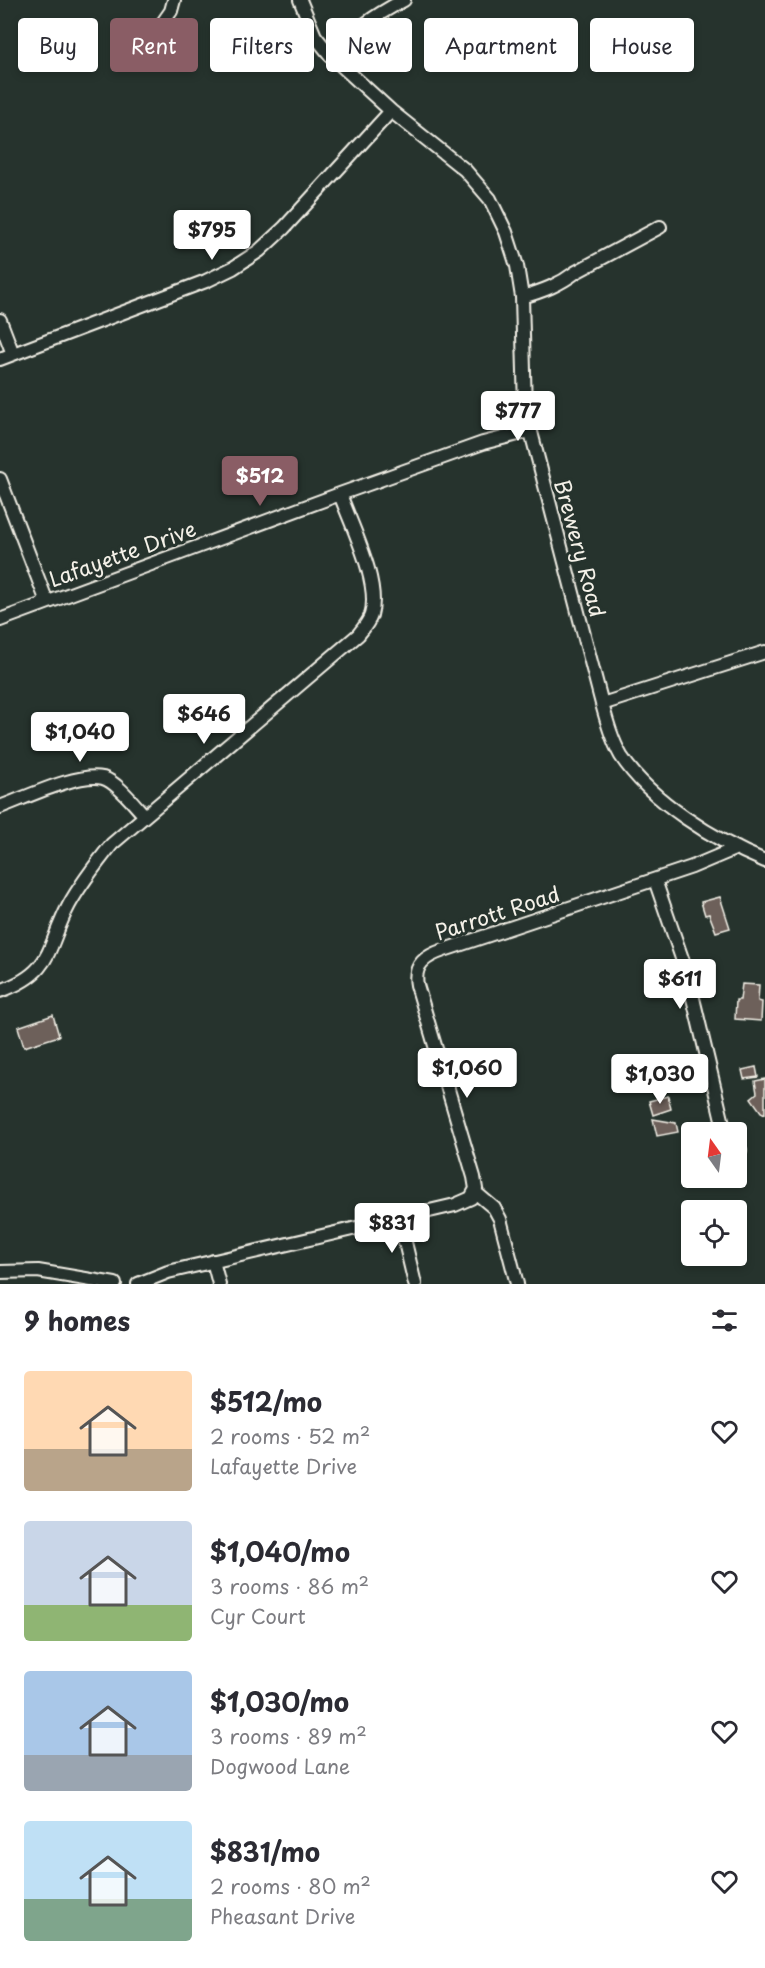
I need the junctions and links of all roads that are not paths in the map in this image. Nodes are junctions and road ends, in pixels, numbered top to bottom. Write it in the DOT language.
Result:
graph roads {
  1 [pos="174,0"];
  2 [pos="300,0"];
  3 [pos="404,0"];
  4 [pos="166,18"];
  5 [pos="373,18"];
  6 [pos="326,50"];
  7 [pos="348,72"];
  8 [pos="391,111"];
  9 [pos="660,227"];
  10 [pos="522,297"];
  11 [pos="0,320"];
  12 [pos="13,354"];
  13 [pos="0,359"];
  14 [pos="530,431"];
  15 [pos="0,479"];
  16 [pos="340,494"];
  17 [pos="47,602"];
  18 [pos="0,620"];
  19 [pos="765,652"];
  20 [pos="602,704"];
  21 [pos="0,807"];
  22 [pos="144,815"];
  23 [pos="737,848"];
  24 [pos="765,861"];
  25 [pos="656,880"];
  26 [pos="0,991"];
  27 [pos="723,1122"];
  28 [pos="475,1192"];
  29 [pos="399,1217"];
  30 [pos="213,1261"];
  31 [pos="0,1272"];
  32 [pos="116,1284"];
  33 [pos="138,1284"];
  34 [pos="219,1284"];
  35 [pos="415,1284"];
  36 [pos="517,1284"];
  1 -- 4 [label="street"];
  2 -- 6 [label="street, Brewery Road"];
  3 -- 5 [label="street"];
  7 -- 8 [label="street, Brewery Road"];
  8 -- 10 [label="street, Brewery Road"];
  8 -- 12 [label="street"];
  9 -- 10 [label="street"];
  10 -- 14 [label="street, Brewery Road"];
  11 -- 12 [label="street"];
  12 -- 13 [label="street"];
  14 -- 16 [label="street, Lafayette Drive"];
  14 -- 20 [label="street, Brewery Road"];
  15 -- 17 [label="street"];
  16 -- 17 [label="street, Lafayette Drive"];
  16 -- 22 [label="street"];
  17 -- 18 [label="street, Lafayette Drive"];
  19 -- 20 [label="street"];
  20 -- 23 [label="street, Brewery Road"];
  21 -- 22 [label="street"];
  22 -- 26 [label="street"];
  23 -- 24 [label="street, Brewery Road"];
  23 -- 25 [label="street, Parrott Road"];
  25 -- 27 [label="street"];
  25 -- 28 [label="street, Parrott Road"];
  28 -- 29 [label="street"];
  28 -- 36 [label="street"];
  29 -- 30 [label="street"];
  29 -- 35 [label="street"];
  30 -- 33 [label="street"];
  30 -- 34 [label="street"];
  31 -- 32 [label="street"];
}
